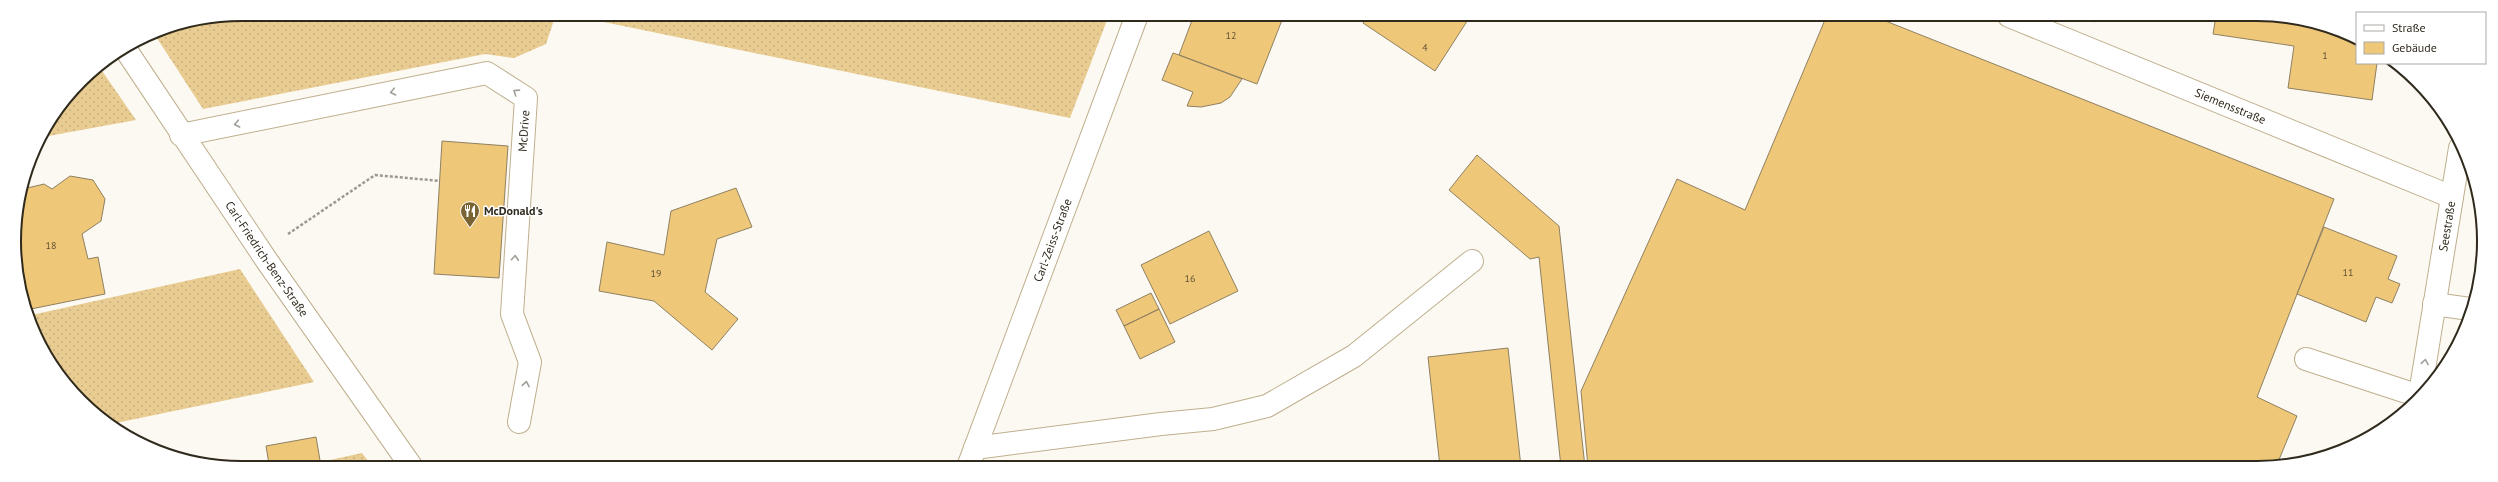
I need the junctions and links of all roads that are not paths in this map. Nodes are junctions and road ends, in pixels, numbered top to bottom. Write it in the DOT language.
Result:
graph roads {
  1 [pos="1135,21"];
  2 [pos="2021,21"];
  3 [pos="128,52"];
  4 [pos="181,135"];
  5 [pos="2459,155"];
  6 [pos="2452,197"];
  7 [pos="1472,261"];
  8 [pos="2434,304"];
  9 [pos="2466,308"];
  10 [pos="2306,359"];
  11 [pos="2421,388"];
  12 [pos="2414,396"];
  13 [pos="519,422"];
  14 [pos="972,457"];
  15 [pos="408,461"];
  1 -- 14 [label="street, Carl-Zeiss-Straße"];
  2 -- 6 [label="street, Siemensstraße"];
  3 -- 4 [label="street, Carl-Friedrich-Benz-Straße"];
  13 -- 4 [label="street, McDrive, one-way"];
  4 -- 15 [label="street, Carl-Friedrich-Benz-Straße"];
  5 -- 6 [label="street, Seestraße"];
  6 -- 8 [label="street, Seestraße"];
  7 -- 14 [label="street"];
  8 -- 9 [label="street"];
  11 -- 8 [label="street, Seestraße, one-way"];
  10 -- 12 [label="street"];
}
